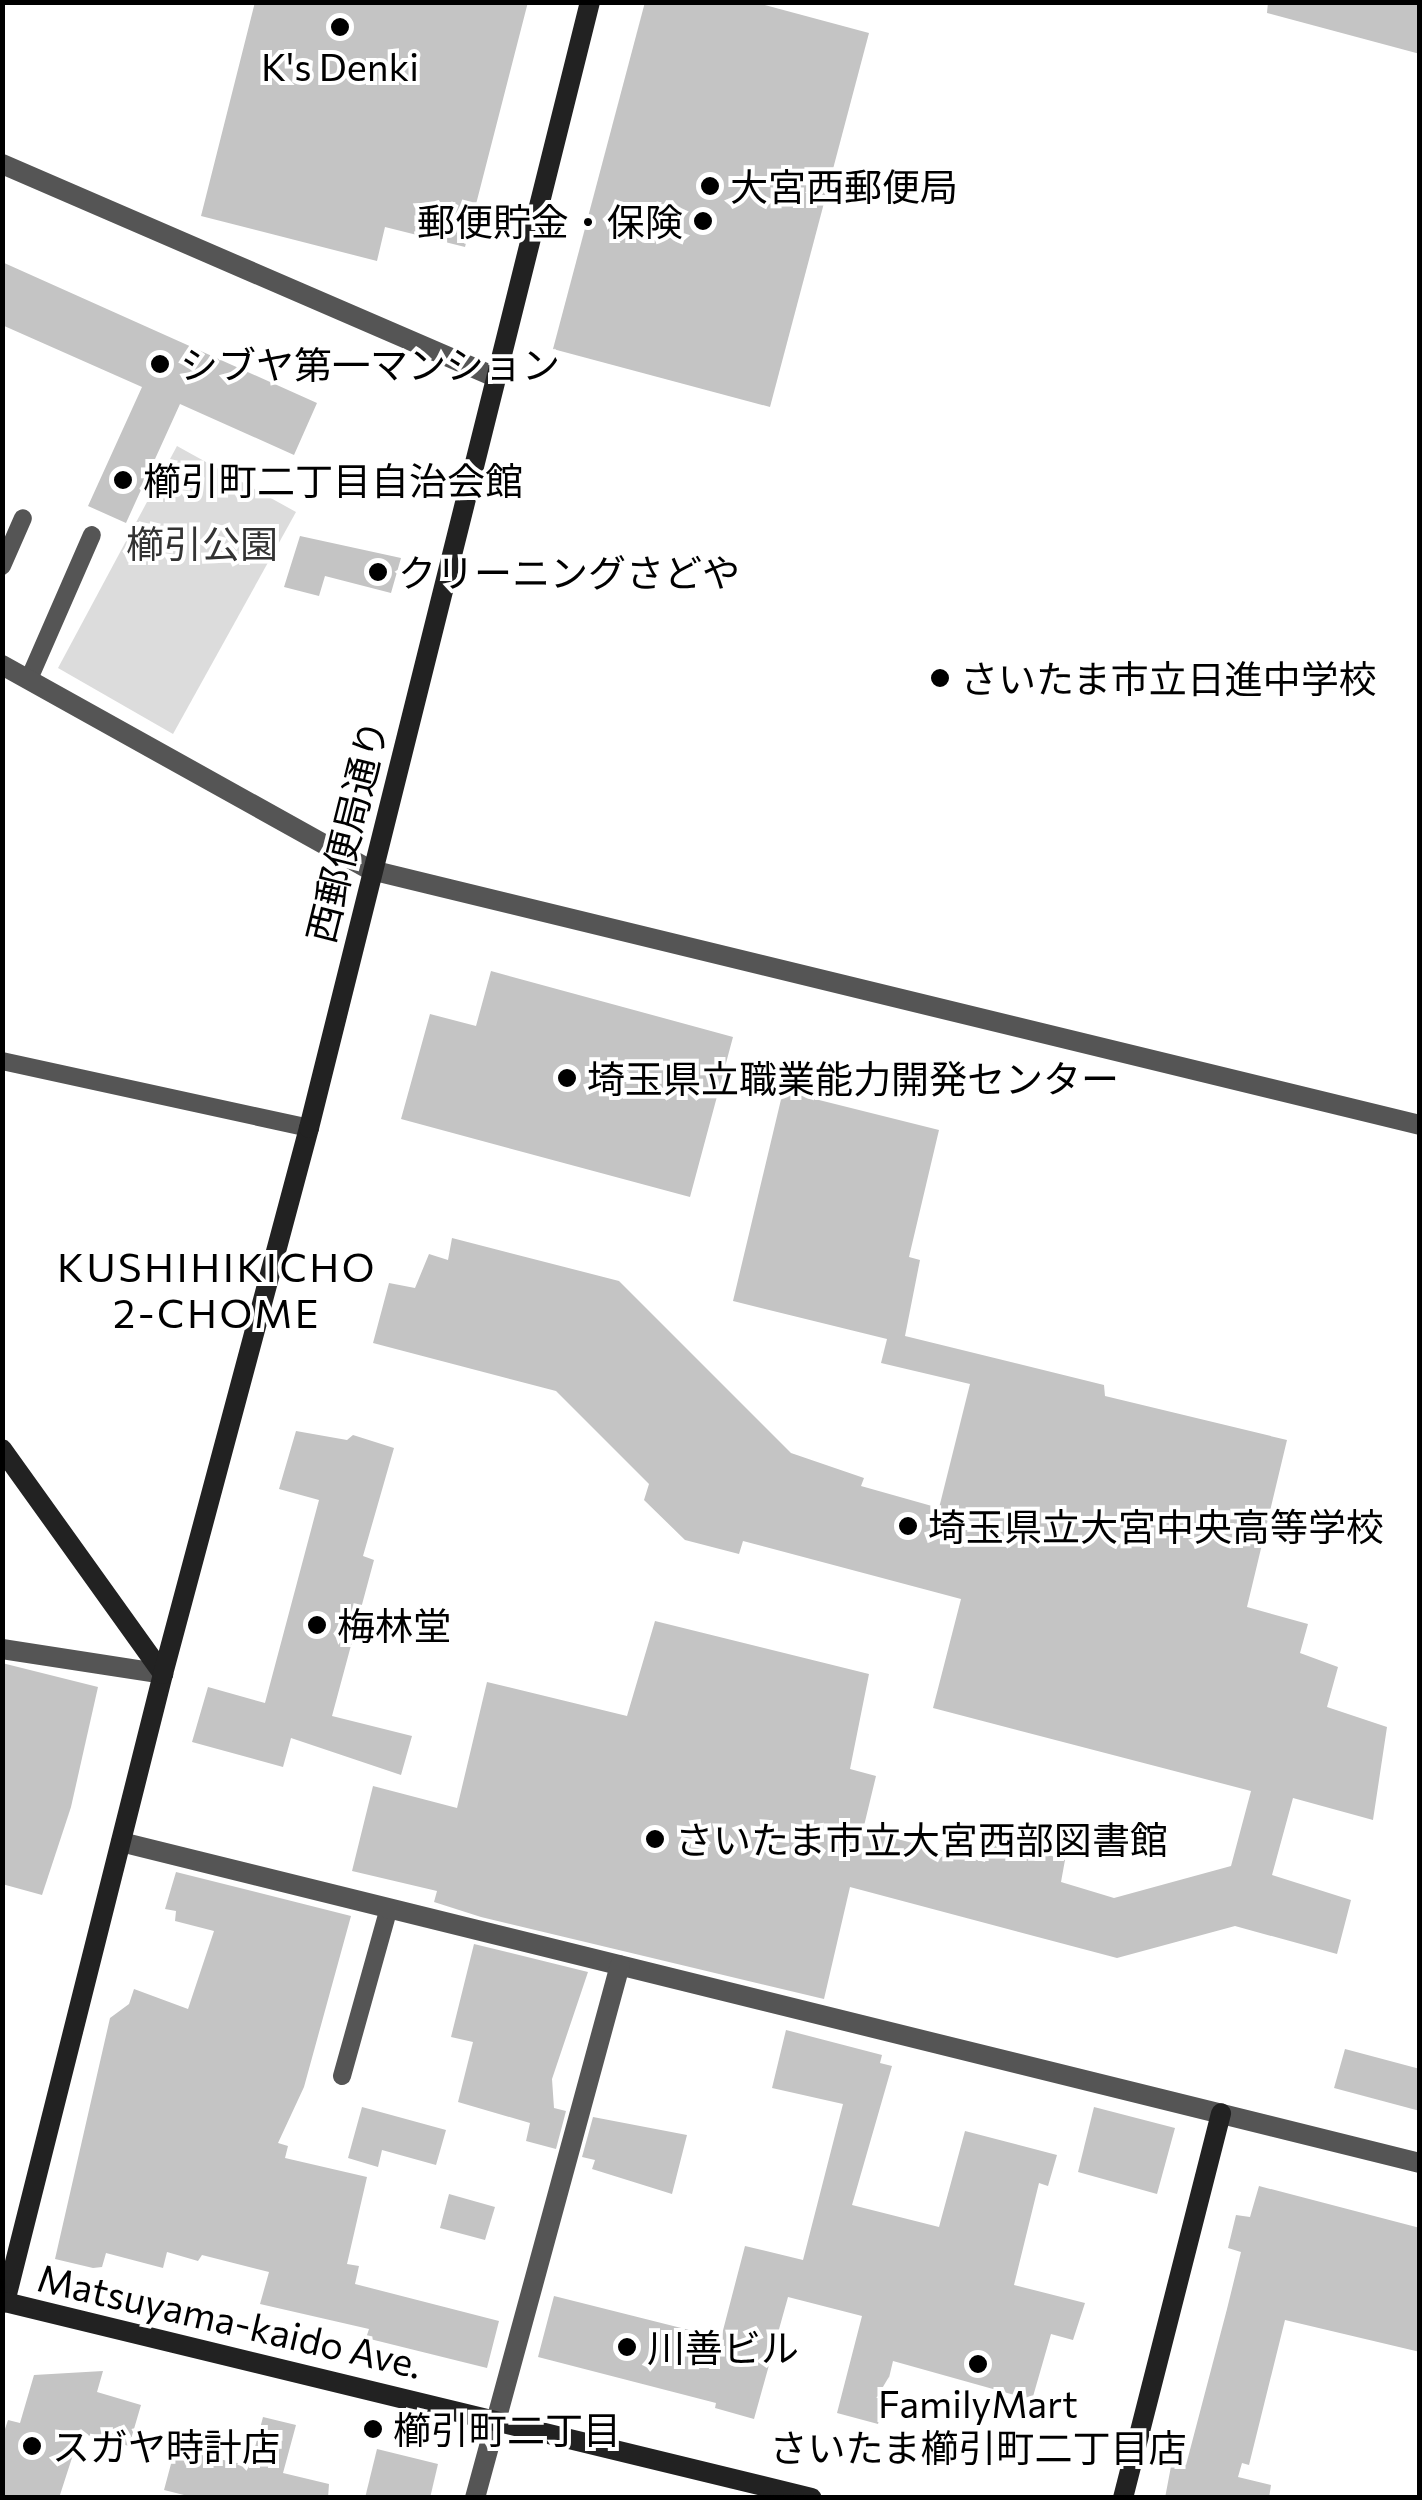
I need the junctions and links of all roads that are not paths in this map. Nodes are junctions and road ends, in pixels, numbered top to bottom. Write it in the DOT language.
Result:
graph roads {
  1 [pos="590,2"];
  2 [pos="2,164"];
  3 [pos="494,377"];
  4 [pos="23,518"];
  5 [pos="92,534"];
  6 [pos="2,566"];
  7 [pos="2,665"];
  8 [pos="29,679"];
  9 [pos="371,870"];
  10 [pos="2,1061"];
  11 [pos="1420,1125"];
  12 [pos="309,1128"];
  13 [pos="2,1449"];
  14 [pos="2,1649"];
  15 [pos="162,1674"];
  16 [pos="121,1842"];
  17 [pos="389,1908"];
  18 [pos="620,1965"];
  19 [pos="342,2076"];
  20 [pos="1221,2113"];
  21 [pos="1420,2163"];
  22 [pos="3,2305"];
  23 [pos="497,2420"];
  24 [pos="475,2498"];
  25 [pos="812,2498"];
  26 [pos="1124,2498"];
  1 -- 3 [label="street, 西郵便局通り"];
  2 -- 3 [label="street"];
  3 -- 9 [label="street, 西郵便局通り"];
  4 -- 6 [label="lane"];
  5 -- 8 [label="lane"];
  7 -- 8 [label="street"];
  8 -- 9 [label="street"];
  9 -- 11 [label="street"];
  9 -- 12 [label="street, 西郵便局通り"];
  10 -- 12 [label="lane"];
  12 -- 15 [label="street, 西郵便局通り"];
  13 -- 15 [label="street"];
  14 -- 15 [label="street"];
  15 -- 16 [label="street, Matsuyama-kaido Ave."];
  16 -- 17 [label="street"];
  16 -- 22 [label="street, Matsuyama-kaido Ave."];
  17 -- 18 [label="street"];
  17 -- 19 [label="lane"];
  18 -- 20 [label="street"];
  18 -- 23 [label="street"];
  20 -- 21 [label="street"];
  20 -- 26 [label="street"];
  22 -- 23 [label="street, Matsuyama-kaido Ave."];
  23 -- 24 [label="street"];
  23 -- 25 [label="street, Matsuyama-kaido Ave."];
}
